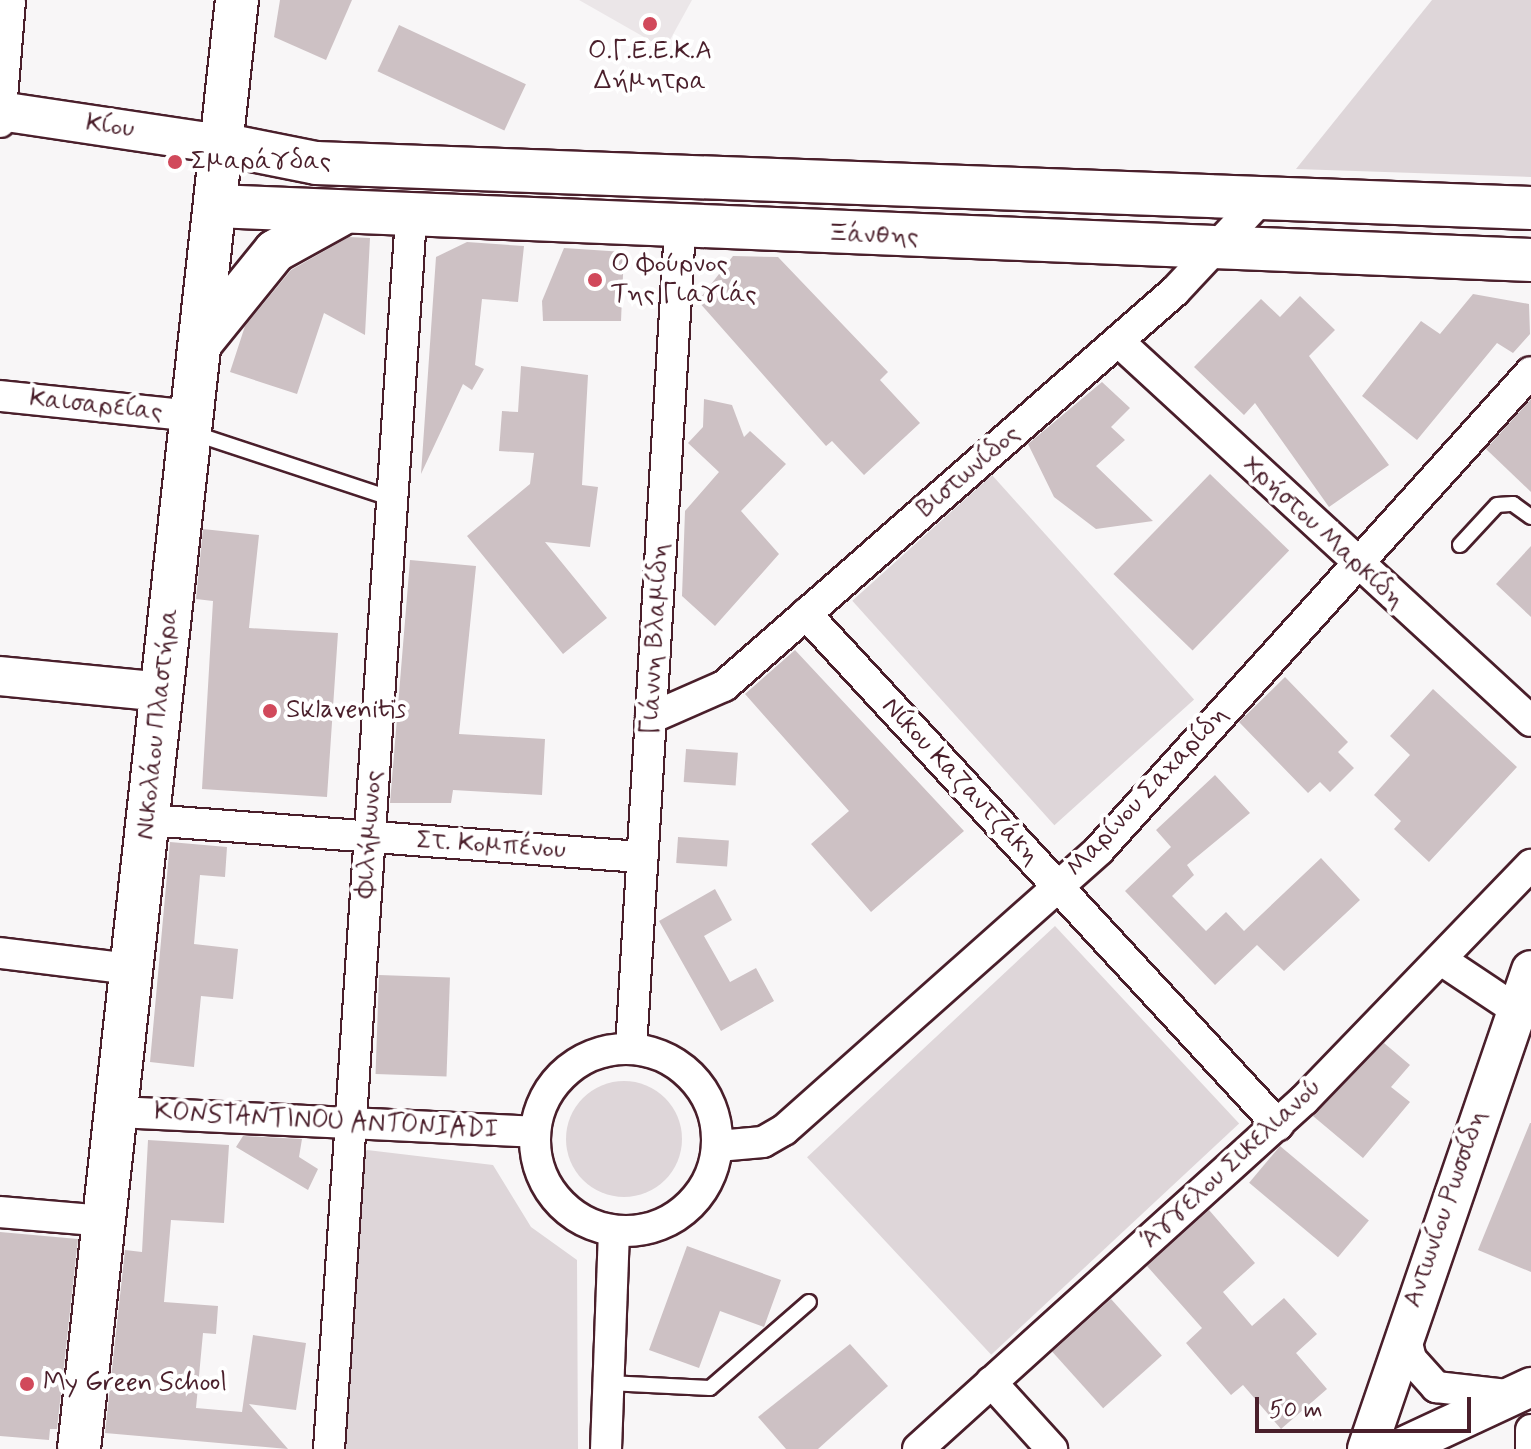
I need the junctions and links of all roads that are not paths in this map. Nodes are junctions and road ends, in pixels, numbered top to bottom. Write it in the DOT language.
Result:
graph roads {
  1 [pos="10,0"];
  2 [pos="237,0"];
  3 [pos="0,111"];
  4 [pos="0,122"];
  5 [pos="221,144"];
  6 [pos="1264,196"];
  7 [pos="215,206"];
  8 [pos="1531,208"];
  9 [pos="341,215"];
  10 [pos="411,219"];
  11 [pos="680,229"];
  12 [pos="1219,248"];
  13 [pos="1531,260"];
  14 [pos="1118,341"];
  15 [pos="200,344"];
  16 [pos="1531,372"];
  17 [pos="0,396"];
  18 [pos="191,424"];
  19 [pos="393,499"];
  20 [pos="1531,517"];
  21 [pos="1460,545"];
  22 [pos="1356,565"];
  23 [pos="806,614"];
  24 [pos="0,676"];
  25 [pos="162,692"];
  26 [pos="651,718"];
  27 [pos="1531,721"];
  28 [pos="148,820"];
  29 [pos="369,836"];
  30 [pos="643,857"];
  31 [pos="1531,865"];
  32 [pos="1058,888"];
  33 [pos="0,953"];
  34 [pos="1443,961"];
  35 [pos="131,969"];
  36 [pos="1531,970"];
  37 [pos="1515,1009"];
  38 [pos="631,1049"];
  39 [pos="116,1112"];
  40 [pos="350,1123"];
  41 [pos="1278,1125"];
  42 [pos="535,1132"];
  43 [pos="718,1146"];
  44 [pos="0,1212"];
  45 [pos="104,1221"];
  46 [pos="614,1231"];
  47 [pos="809,1302"];
  48 [pos="1404,1331"];
  49 [pos="991,1382"];
  50 [pos="608,1383"];
  51 [pos="1522,1391"];
  52 [pos="1531,1430"];
  53 [pos="79,1449"];
  54 [pos="329,1449"];
  55 [pos="606,1449"];
  56 [pos="918,1449"];
  57 [pos="1052,1449"];
  58 [pos="1367,1449"];
  59 [pos="1398,1449"];
  60 [pos="1531,1449"];
  1 -- 3 [label="street"];
  2 -- 5 [label="main road, Νικολάου Πλαστήρα"];
  3 -- 4 [label="street"];
  3 -- 5 [label="street, Κίου"];
  5 -- 6 [label="main road, Ξάνθης"];
  5 -- 7 [label="main road, Νικολάου Πλαστήρα"];
  6 -- 8 [label="main road, Ξάνθης"];
  6 -- 12 [label="street, Βιστωνίδος"];
  7 -- 9 [label="main road, Ξάνθης"];
  7 -- 15 [label="main road, Νικολάου Πλαστήρα"];
  9 -- 10 [label="main road, Ξάνθης"];
  9 -- 15 [label="main road"];
  10 -- 11 [label="main road, Ξάνθης"];
  10 -- 19 [label="street, Φιλήμωνος"];
  11 -- 12 [label="main road, Ξάνθης"];
  11 -- 26 [label="street, Γιάννη Βλαμίδη"];
  12 -- 13 [label="main road, Ξάνθης"];
  12 -- 14 [label="street, Βιστωνίδος"];
  14 -- 22 [label="street, Χρήστου Μαρκίδη"];
  14 -- 23 [label="street, Βιστωνίδος"];
  15 -- 18 [label="main road, Νικολάου Πλαστήρα"];
  16 -- 22 [label="street, Μαρίνου Σαχαρίδη"];
  17 -- 18 [label="street, Καισαρείας"];
  18 -- 19 [label="lane"];
  18 -- 25 [label="main road, Νικολάου Πλαστήρα"];
  19 -- 29 [label="street, Φιλήμωνος"];
  20 -- 21 [label="lane"];
  22 -- 27 [label="street, Χρήστου Μαρκίδη"];
  22 -- 32 [label="street, Μαρίνου Σαχαρίδη"];
  23 -- 26 [label="street, Βιστωνίδος"];
  23 -- 32 [label="street, Νίκου Καζαντζάκη"];
  24 -- 25 [label="street"];
  25 -- 28 [label="main road, Νικολάου Πλαστήρα"];
  26 -- 30 [label="street, Γιάννη Βλαμίδη"];
  28 -- 29 [label="street, Στ. Κομπένου"];
  28 -- 35 [label="main road, Νικολάου Πλαστήρα"];
  29 -- 30 [label="street, Στ. Κομπένου"];
  29 -- 40 [label="street, Φιλήμωνος"];
  30 -- 38 [label="street, Γιάννη Βλαμίδη"];
  31 -- 34 [label="street, Άγγελου Σικελιανού"];
  32 -- 41 [label="street, Νίκου Καζαντζάκη"];
  32 -- 43 [label="street, Μαρίνου Σαχαρίδη"];
  33 -- 35 [label="street"];
  34 -- 37 [label="street"];
  34 -- 41 [label="street, Άγγελου Σικελιανού"];
  35 -- 39 [label="main road, Νικολάου Πλαστήρα"];
  36 -- 37 [label="street, Αντωνίου Ρωσσίδη"];
  37 -- 48 [label="street, Αντωνίου Ρωσσίδη"];
  38 -- 42 [label="street"];
  38 -- 43 [label="street"];
  39 -- 40 [label="street, KONSTANTINOU ANTONIADI"];
  39 -- 45 [label="main road, Νικολάου Πλαστήρα"];
  40 -- 42 [label="street, KONSTANTINOU ANTONIADI"];
  40 -- 54 [label="street, Φιλήμωνος"];
  41 -- 49 [label="street, Άγγελου Σικελιανού"];
  42 -- 46 [label="street"];
  43 -- 46 [label="street"];
  44 -- 45 [label="street"];
  45 -- 53 [label="main road, Νικολάου Πλαστήρα"];
  46 -- 50 [label="street"];
  47 -- 50 [label="lane"];
  48 -- 51 [label="street"];
  48 -- 58 [label="street, Αντωνίου Ρωσσίδη"];
  49 -- 56 [label="street, Άγγελου Σικελιανού"];
  49 -- 57 [label="street"];
  50 -- 55 [label="street"];
  51 -- 59 [label="street"];
  52 -- 60 [label="street"];
}
